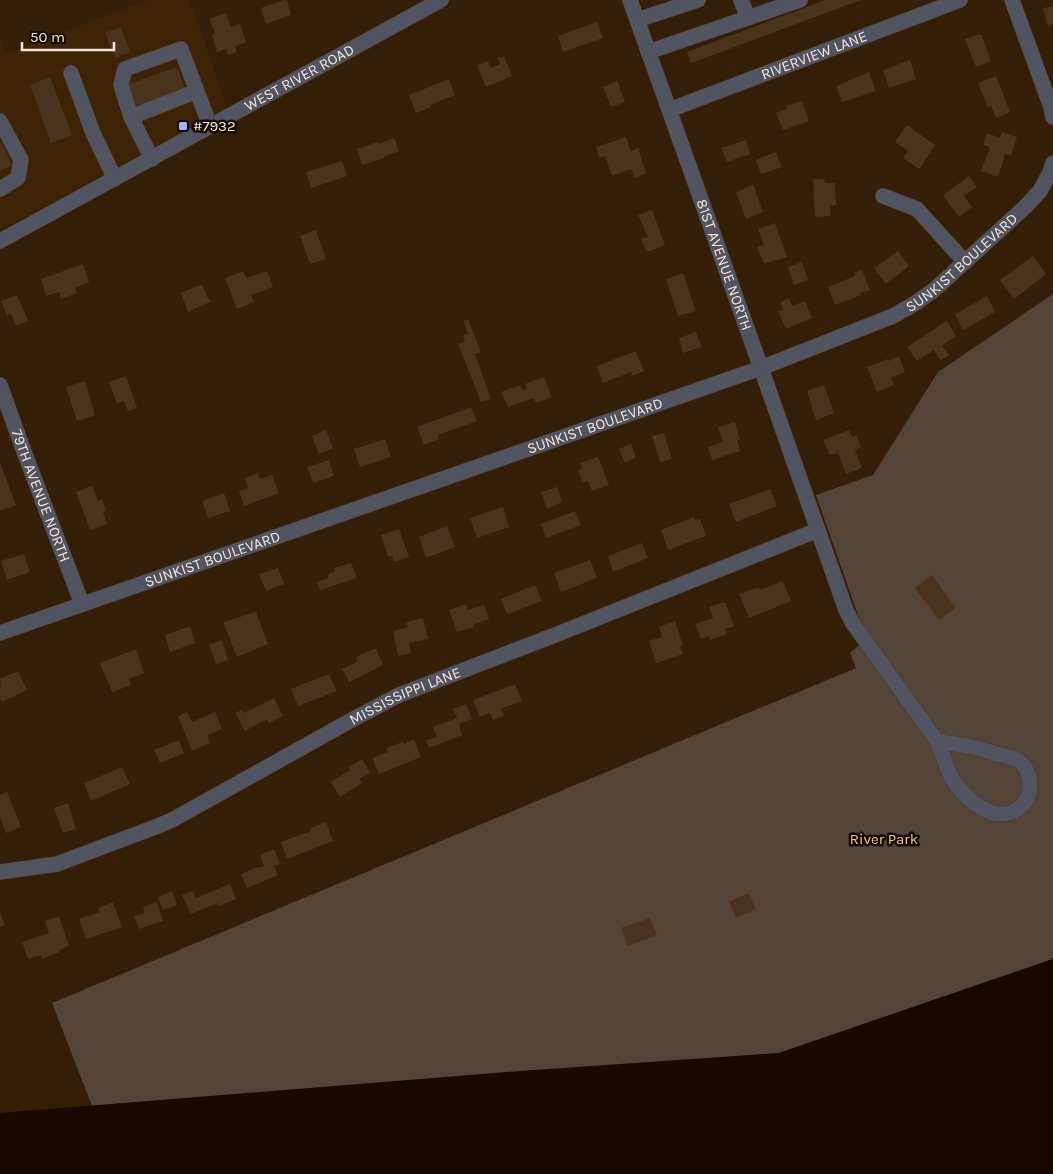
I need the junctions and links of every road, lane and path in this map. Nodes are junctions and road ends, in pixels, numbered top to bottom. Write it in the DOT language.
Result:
graph roads {
  1 [pos="441,0"];
  2 [pos="630,0"];
  3 [pos="698,0"];
  4 [pos="741,0"];
  5 [pos="800,0"];
  6 [pos="960,0"];
  7 [pos="1012,0"];
  8 [pos="748,18"];
  9 [pos="637,20"];
  10 [pos="648,52"];
  11 [pos="71,73"];
  12 [pos="196,91"];
  13 [pos="669,110"];
  14 [pos="131,117"];
  15 [pos="1053,117"];
  16 [pos="0,121"];
  17 [pos="210,126"];
  18 [pos="152,159"];
  19 [pos="1053,167"];
  20 [pos="115,179"];
  21 [pos="0,189"];
  22 [pos="883,196"];
  23 [pos="0,241"];
  24 [pos="965,262"];
  25 [pos="762,368"];
  26 [pos="0,385"];
  27 [pos="818,530"];
  28 [pos="82,604"];
  29 [pos="0,633"];
  30 [pos="937,741"];
  31 [pos="0,872"];
  1 -- 17 [label="street, WEST RIVER ROAD"];
  2 -- 9 [label="street, 81ST AVENUE NORTH"];
  3 -- 9 [label="street"];
  4 -- 8 [label="street"];
  5 -- 8 [label="street"];
  6 -- 13 [label="street, RIVERVIEW LANE"];
  7 -- 15 [label="street"];
  8 -- 10 [label="street"];
  9 -- 10 [label="street, 81ST AVENUE NORTH"];
  10 -- 13 [label="street, 81ST AVENUE NORTH"];
  11 -- 20 [label="street"];
  12 -- 14 [label="street"];
  12 -- 14 [label="street"];
  12 -- 17 [label="street"];
  13 -- 25 [label="street, 81ST AVENUE NORTH"];
  14 -- 18 [label="street"];
  16 -- 21 [label="street"];
  17 -- 18 [label="street, WEST RIVER ROAD"];
  18 -- 20 [label="street, WEST RIVER ROAD"];
  19 -- 24 [label="street, SUNKIST BOULEVARD"];
  20 -- 23 [label="street, WEST RIVER ROAD"];
  22 -- 24 [label="street"];
  24 -- 25 [label="street, SUNKIST BOULEVARD"];
  25 -- 27 [label="street, 81ST AVENUE NORTH"];
  25 -- 28 [label="street, SUNKIST BOULEVARD"];
  26 -- 28 [label="street, 79TH AVENUE NORTH"];
  27 -- 30 [label="street, 81ST AVENUE NORTH"];
  27 -- 31 [label="street, MISSISSIPPI LANE"];
  28 -- 29 [label="street, SUNKIST BOULEVARD"];
  30 -- 30 [label="street, 81ST AVENUE NORTH"];
}
